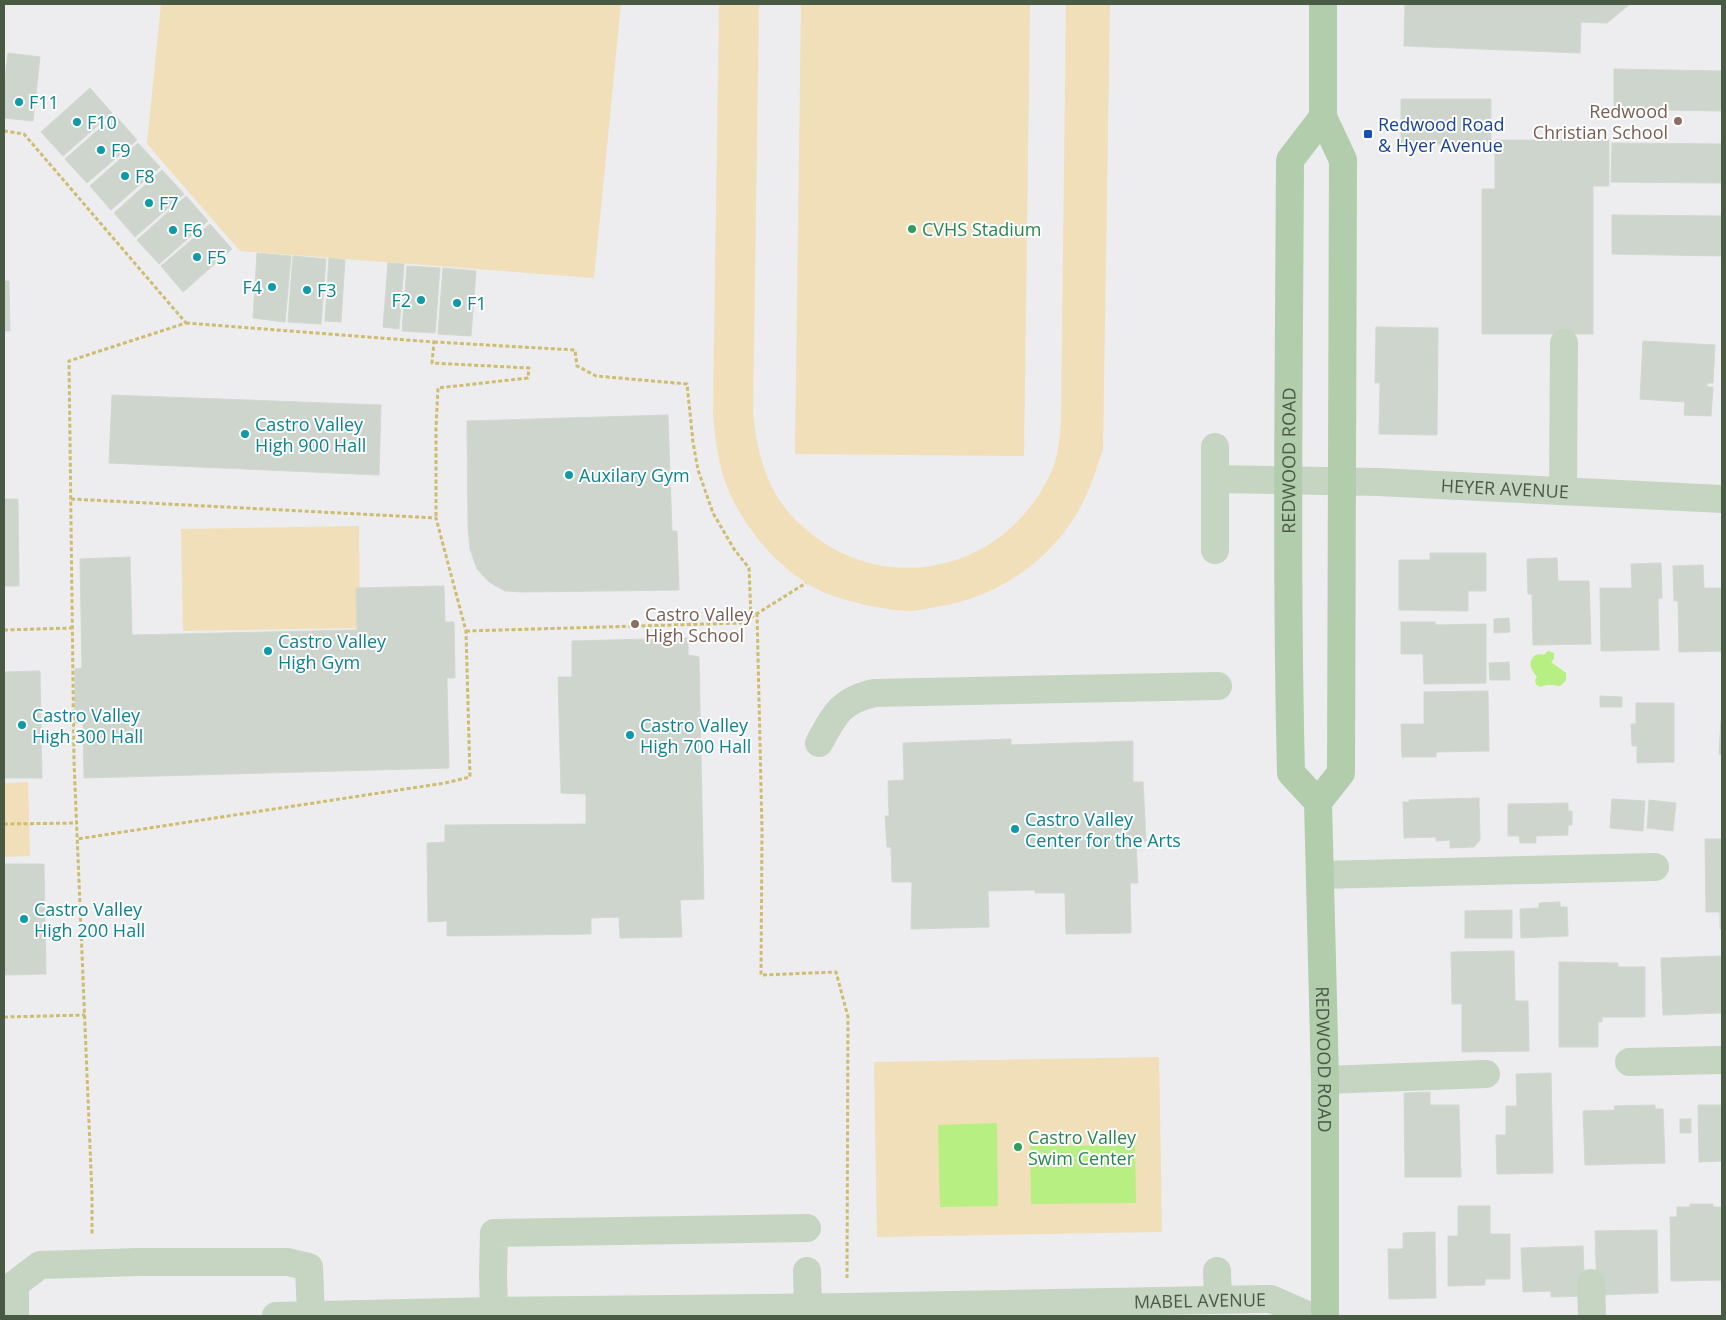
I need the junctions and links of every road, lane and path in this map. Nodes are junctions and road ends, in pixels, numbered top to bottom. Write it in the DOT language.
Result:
graph roads {
  1 [pos="1323,4"];
  2 [pos="1322,117"];
  3 [pos="4,131"];
  4 [pos="186,323"];
  5 [pos="434,342"];
  6 [pos="1564,343"];
  7 [pos="1215,447"];
  8 [pos="1215,479"];
  9 [pos="1288,481"];
  10 [pos="1341,481"];
  11 [pos="1563,491"];
  12 [pos="71,499"];
  13 [pos="1722,499"];
  14 [pos="436,518"];
  15 [pos="1215,550"];
  16 [pos="806,583"];
  17 [pos="757,613"];
  18 [pos="751,617"];
  19 [pos="72,628"];
  20 [pos="4,630"];
  21 [pos="466,631"];
  22 [pos="1218,686"];
  23 [pos="819,743"];
  24 [pos="1318,802"];
  25 [pos="77,823"];
  26 [pos="4,824"];
  27 [pos="77,839"];
  28 [pos="1655,867"];
  29 [pos="1320,875"];
  30 [pos="85,1015"];
  31 [pos="4,1017"];
  32 [pos="1722,1060"];
  33 [pos="1629,1062"];
  34 [pos="1486,1074"];
  35 [pos="1324,1080"];
  36 [pos="807,1228"];
  37 [pos="92,1264"];
  38 [pos="1217,1270"];
  39 [pos="807,1271"];
  40 [pos="1591,1283"];
  41 [pos="1218,1299"];
  42 [pos="847,1307"];
  43 [pos="808,1308"];
  44 [pos="494,1311"];
  45 [pos="15,1316"];
  46 [pos="276,1316"];
  47 [pos="311,1316"];
  48 [pos="1310,1316"];
  49 [pos="1325,1316"];
  50 [pos="1592,1316"];
  1 -- 2 [label="main road"];
  2 -- 9 [label="main road, REDWOOD ROAD"];
  2 -- 10 [label="main road"];
  3 -- 4 [label="path"];
  4 -- 5 [label="path"];
  4 -- 12 [label="path"];
  5 -- 14 [label="path"];
  5 -- 18 [label="path"];
  6 -- 11 [label="street"];
  7 -- 8 [label="street"];
  8 -- 9 [label="street, HEYER AVENUE"];
  8 -- 15 [label="street"];
  9 -- 10 [label="street, HEYER AVENUE"];
  9 -- 24 [label="main road, REDWOOD ROAD"];
  10 -- 11 [label="street, HEYER AVENUE"];
  10 -- 24 [label="main road"];
  11 -- 13 [label="street, HEYER AVENUE"];
  12 -- 14 [label="path"];
  12 -- 19 [label="path"];
  14 -- 21 [label="path"];
  16 -- 17 [label="path"];
  17 -- 18 [label="path"];
  17 -- 42 [label="path"];
  18 -- 21 [label="path"];
  19 -- 20 [label="path"];
  19 -- 25 [label="path"];
  21 -- 27 [label="path"];
  22 -- 23 [label="street"];
  24 -- 29 [label="main road, REDWOOD ROAD"];
  25 -- 26 [label="path"];
  25 -- 27 [label="path"];
  27 -- 30 [label="path"];
  28 -- 29 [label="street"];
  29 -- 35 [label="main road, REDWOOD ROAD"];
  30 -- 31 [label="path"];
  30 -- 37 [label="path"];
  32 -- 33 [label="street"];
  34 -- 35 [label="street"];
  35 -- 49 [label="main road, REDWOOD ROAD"];
  36 -- 44 [label="street"];
  37 -- 45 [label="street"];
  37 -- 47 [label="street"];
  38 -- 41 [label="street"];
  39 -- 43 [label="street"];
  40 -- 50 [label="street"];
  41 -- 42 [label="street, MABEL AVENUE"];
  41 -- 48 [label="street, MABEL AVENUE"];
  42 -- 43 [label="street, MABEL AVENUE"];
  43 -- 44 [label="street, MABEL AVENUE"];
  44 -- 47 [label="street, MABEL AVENUE"];
  46 -- 47 [label="street, MABEL AVENUE"];
}
